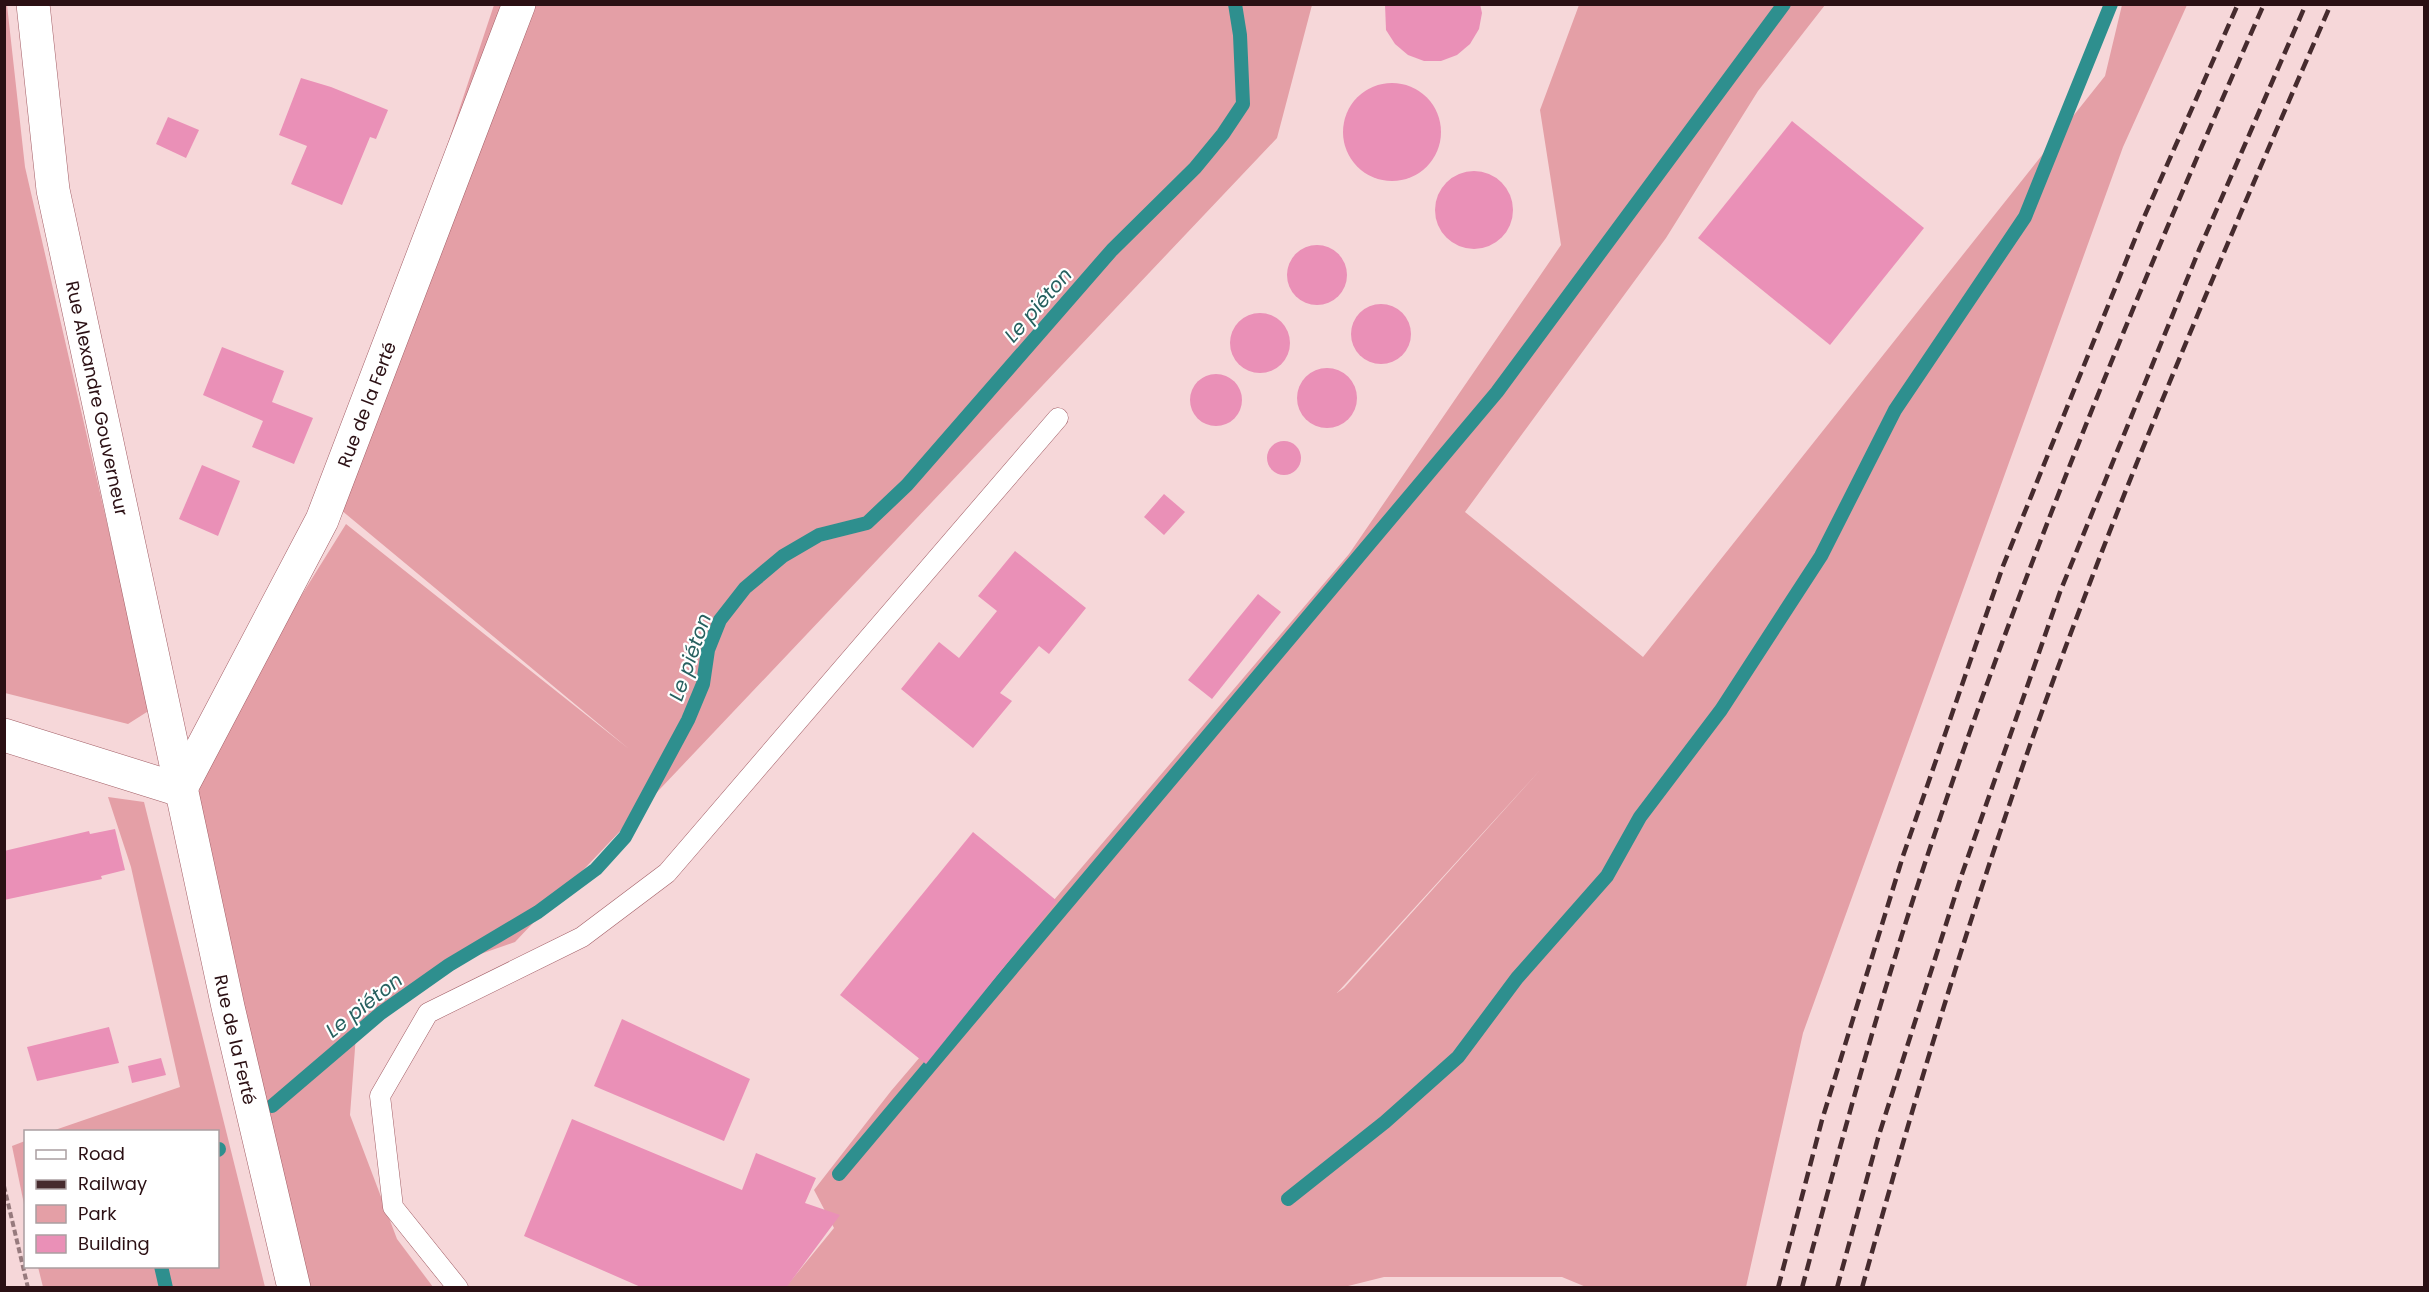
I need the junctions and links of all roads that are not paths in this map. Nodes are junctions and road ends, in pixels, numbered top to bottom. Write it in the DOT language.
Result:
graph roads {
  1 [pos="33,4"];
  2 [pos="519,4"];
  3 [pos="1058,418"];
  4 [pos="4,735"];
  5 [pos="180,790"];
  6 [pos="294,1287"];
  7 [pos="458,1287"];
  1 -- 5 [label="street, Rue Alexandre Gouverneur"];
  2 -- 5 [label="street, Rue de la Ferté"];
  3 -- 7 [label="lane"];
  4 -- 5 [label="street"];
  5 -- 6 [label="street, Rue de la Ferté"];
}
